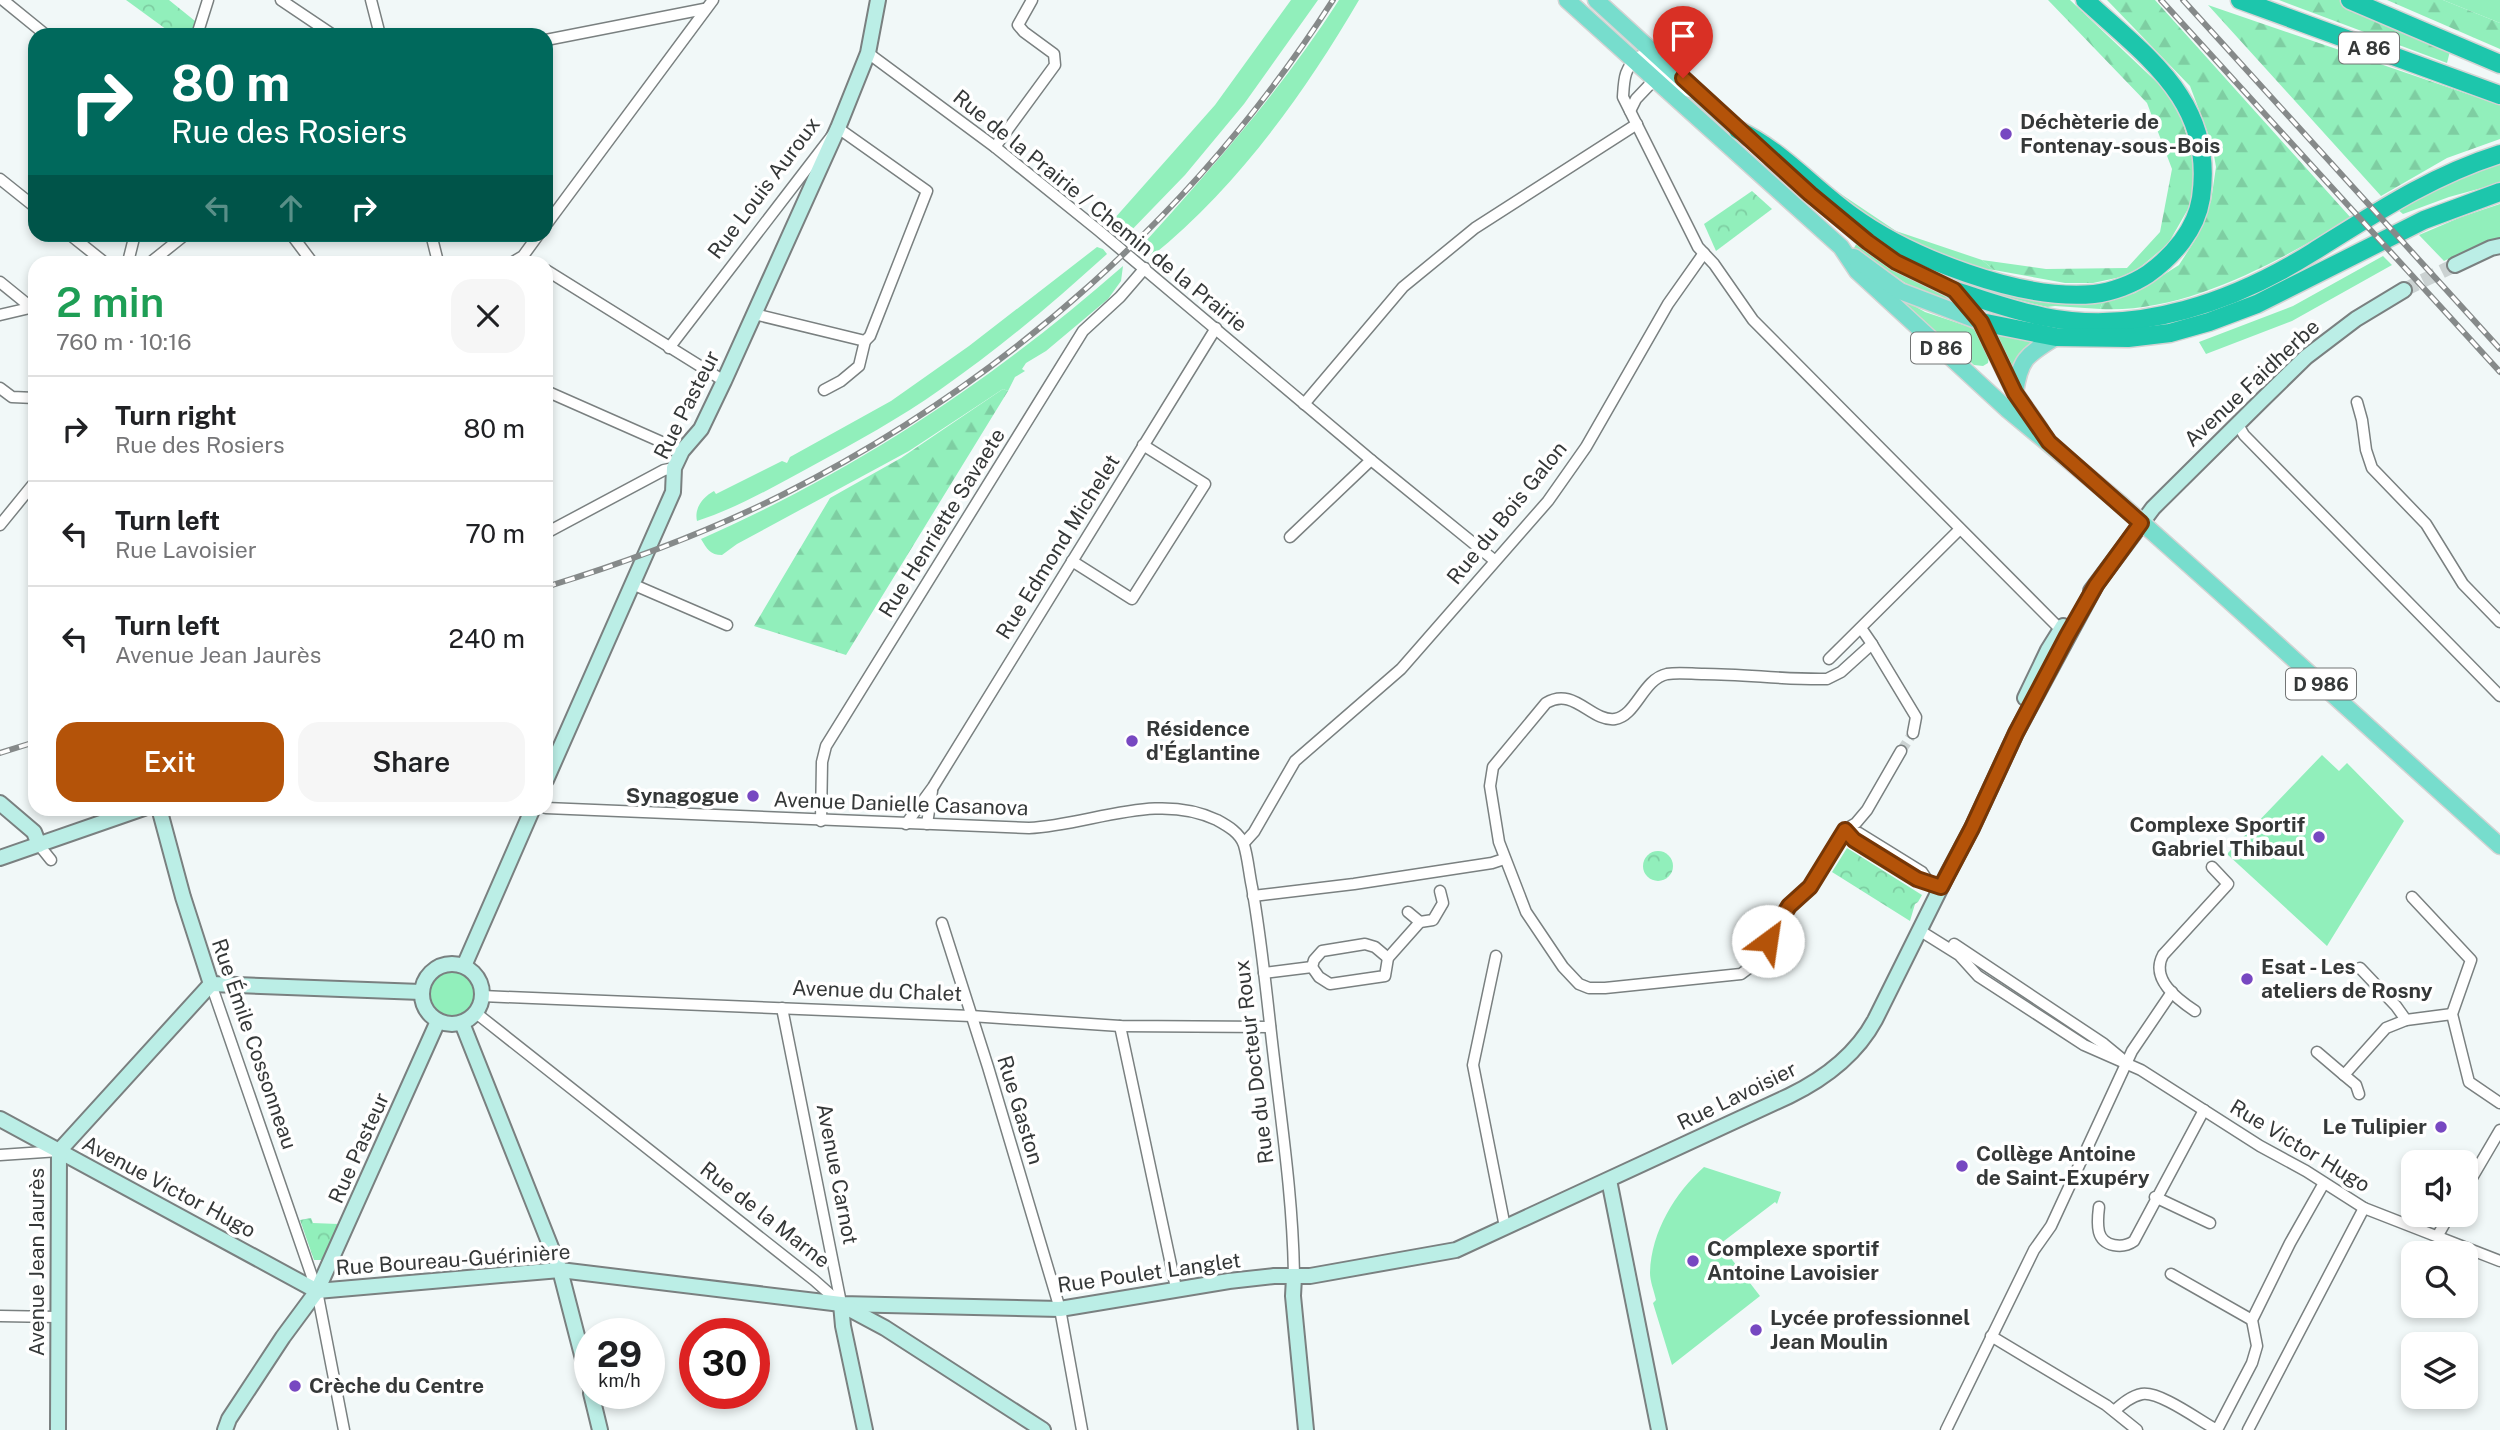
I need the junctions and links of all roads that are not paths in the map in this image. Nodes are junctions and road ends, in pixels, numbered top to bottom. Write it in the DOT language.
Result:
graph roads {
  1 [pos="3,0"];
  2 [pos="208,0"];
  3 [pos="281,0"];
  4 [pos="372,0"];
  5 [pos="697,0"];
  6 [pos="713,0"];
  7 [pos="878,0"];
  8 [pos="1032,0"];
  9 [pos="1567,0"];
  10 [pos="1596,0"];
  11 [pos="2085,0"];
  12 [pos="2240,0"];
  13 [pos="2350,0"];
  14 [pos="704,9"];
  15 [pos="37,28"];
  16 [pos="199,28"];
  17 [pos="323,28"];
  18 [pos="378,28"];
  19 [pos="553,39"];
  20 [pos="868,53"];
  21 [pos="1634,60"];
  22 [pos="2500,64"];
  23 [pos="1655,79"];
  24 [pos="2500,95"];
  25 [pos="1703,96"];
  26 [pos="1630,111"];
  27 [pos="1637,124"];
  28 [pos="838,128"];
  29 [pos="1738,130"];
  30 [pos="995,147"];
  31 [pos="2500,154"];
  32 [pos="0,179"];
  33 [pos="2500,192"];
  34 [pos="28,201"];
  35 [pos="553,215"];
  36 [pos="79,242"];
  37 [pos="176,242"];
  38 [pos="533,242"];
  39 [pos="2500,246"];
  40 [pos="1841,247"];
  41 [pos="1704,253"];
  42 [pos="96,256"];
  43 [pos="158,256"];
  44 [pos="523,256"];
  45 [pos="2455,265"];
  46 [pos="1145,268"];
  47 [pos="553,274"];
  48 [pos="0,282"];
  49 [pos="1954,290"];
  50 [pos="2404,290"];
  51 [pos="28,303"];
  52 [pos="28,308"];
  53 [pos="754,314"];
  54 [pos="0,315"];
  55 [pos="1981,322"];
  56 [pos="1216,328"];
  57 [pos="2056,337"];
  58 [pos="1932,338"];
  59 [pos="865,341"];
  60 [pos="669,348"];
  61 [pos="1997,354"];
  62 [pos="724,381"];
  63 [pos="0,388"];
  64 [pos="824,390"];
  65 [pos="2015,393"];
  66 [pos="553,394"];
  67 [pos="28,398"];
  68 [pos="2357,402"];
  69 [pos="1304,404"];
  70 [pos="2238,423"];
  71 [pos="2049,442"];
  72 [pos="1143,445"];
  73 [pos="682,451"];
  74 [pos="1371,460"];
  75 [pos="674,468"];
  76 [pos="28,491"];
  77 [pos="2141,523"];
  78 [pos="0,525"];
  79 [pos="553,529"];
  80 [pos="1960,529"];
  81 [pos="1290,537"];
  82 [pos="1494,560"];
  83 [pos="1072,561"];
  84 [pos="632,584"];
  85 [pos="2500,622"];
  86 [pos="727,625"];
  87 [pos="1861,628"];
  88 [pos="2064,632"];
  89 [pos="1872,644"];
  90 [pos="1829,659"];
  91 [pos="2500,696"];
  92 [pos="1913,733"];
  93 [pos="1901,751"];
  94 [pos="553,764"];
  95 [pos="933,787"];
  96 [pos="0,803"];
  97 [pos="553,808"];
  98 [pos="121,816"];
  99 [pos="161,816"];
  100 [pos="530,816"];
  101 [pos="821,821"];
  102 [pos="906,824"];
  103 [pos="927,824"];
  104 [pos="1848,831"];
  105 [pos="1244,843"];
  106 [pos="38,845"];
  107 [pos="2500,846"];
  108 [pos="0,858"];
  109 [pos="1504,859"];
  110 [pos="51,860"];
  111 [pos="2212,867"];
  112 [pos="1934,884"];
  113 [pos="1440,891"];
  114 [pos="1253,896"];
  115 [pos="2412,897"];
  116 [pos="1408,912"];
  117 [pos="1420,922"];
  118 [pos="942,923"];
  119 [pos="1921,927"];
  120 [pos="1496,956"];
  121 [pos="1388,958"];
  122 [pos="464,966"];
  123 [pos="1312,967"];
  124 [pos="2360,968"];
  125 [pos="1264,973"];
  126 [pos="211,985"];
  127 [pos="421,992"];
  128 [pos="2172,992"];
  129 [pos="482,996"];
  130 [pos="782,1008"];
  131 [pos="2195,1011"];
  132 [pos="476,1013"];
  133 [pos="2452,1014"];
  134 [pos="971,1016"];
  135 [pos="2406,1020"];
  136 [pos="438,1021"];
  137 [pos="462,1023"];
  138 [pos="1120,1026"];
  139 [pos="1270,1027"];
  140 [pos="2317,1052"];
  141 [pos="2127,1063"];
  142 [pos="2344,1075"];
  143 [pos="2359,1094"];
  144 [pos="2500,1103"];
  145 [pos="2204,1110"];
  146 [pos="0,1119"];
  147 [pos="2500,1130"];
  148 [pos="59,1151"];
  149 [pos="0,1155"];
  150 [pos="2478,1168"];
  151 [pos="1609,1180"];
  152 [pos="2325,1182"];
  153 [pos="2155,1198"];
  154 [pos="2099,1207"];
  155 [pos="2364,1208"];
  156 [pos="2210,1223"];
  157 [pos="1505,1227"];
  158 [pos="2443,1227"];
  159 [pos="2438,1235"];
  160 [pos="2500,1261"];
  161 [pos="560,1270"];
  162 [pos="2171,1274"];
  163 [pos="1294,1278"];
  164 [pos="1176,1288"];
  165 [pos="317,1291"];
  166 [pos="841,1304"];
  167 [pos="1060,1309"];
  168 [pos="0,1316"];
  169 [pos="57,1317"];
  170 [pos="2252,1320"];
  171 [pos="574,1325"];
  172 [pos="1992,1336"];
  173 [pos="595,1409"];
  174 [pos="2114,1411"];
  175 [pos="58,1430"];
  176 [pos="225,1430"];
  177 [pos="344,1430"];
  178 [pos="600,1430"];
  179 [pos="865,1430"];
  180 [pos="1043,1430"];
  181 [pos="1082,1430"];
  182 [pos="1306,1430"];
  183 [pos="1659,1430"];
  184 [pos="1946,1430"];
  185 [pos="2137,1430"];
  186 [pos="2217,1430"];
  187 [pos="2248,1430"];
  1 -- 15 [label="street"];
  2 -- 16 [label="street"];
  3 -- 17 [label="street"];
  4 -- 18 [label="street"];
  5 -- 14 [label="street"];
  6 -- 14 [label="street"];
  7 -- 20 [label="street, Rue Louis Auroux"];
  8 -- 30 [label="street"];
  9 -- 21 [label="main road, D 86"];
  10 -- 25 [label="main road, D 86"];
  11 -- 29 [label="highway"];
  12 -- 24 [label="highway, A 86"];
  13 -- 22 [label="highway, A 86"];
  14 -- 19 [label="street"];
  14 -- 35 [label="street"];
  20 -- 28 [label="street, Rue Louis Auroux"];
  20 -- 30 [label="street, Rue de la Prairie / Chemin de la Prairie"];
  21 -- 23 [label="main road, D 86"];
  21 -- 25 [label="street"];
  21 -- 26 [label="street"];
  23 -- 26 [label="street"];
  23 -- 40 [label="main road, D 86"];
  25 -- 29 [label="main road, D 86"];
  26 -- 27 [label="street"];
  27 -- 41 [label="street"];
  27 -- 69 [label="street"];
  28 -- 53 [label="street, Rue Pasteur"];
  28 -- 59 [label="street"];
  28 -- 60 [label="street, Rue Louis Auroux"];
  29 -- 49 [label="main road, D 86"];
  30 -- 46 [label="street, Rue de la Prairie / Chemin de la Prairie"];
  31 -- 49 [label="highway"];
  32 -- 34 [label="street"];
  33 -- 57 [label="highway"];
  36 -- 42 [label="street"];
  37 -- 43 [label="street"];
  38 -- 44 [label="street"];
  39 -- 45 [label="street"];
  40 -- 55 [label="main road"];
  40 -- 58 [label="main road, D 86"];
  41 -- 80 [label="street"];
  41 -- 82 [label="street, Rue du Bois Galon"];
  46 -- 56 [label="street, Rue de la Prairie / Chemin de la Prairie"];
  46 -- 101 [label="street, Rue Henriette Savaete"];
  47 -- 60 [label="street"];
  48 -- 51 [label="street"];
  49 -- 55 [label="main road, D 86"];
  50 -- 70 [label="street, Avenue Faidherbe"];
  52 -- 54 [label="street"];
  53 -- 59 [label="street"];
  53 -- 62 [label="street, Rue Pasteur"];
  55 -- 57 [label="highway"];
  55 -- 61 [label="main road, D 86"];
  56 -- 69 [label="street, Rue de la Prairie / Chemin de la Prairie"];
  56 -- 72 [label="street, Rue Edmond Michelet"];
  57 -- 65 [label="main road"];
  58 -- 61 [label="main road"];
  58 -- 71 [label="main road, D 86"];
  59 -- 64 [label="street"];
  60 -- 62 [label="street"];
  61 -- 65 [label="main road, D 86"];
  62 -- 73 [label="street, Rue Pasteur"];
  63 -- 67 [label="street"];
  65 -- 71 [label="main road, D 86"];
  66 -- 73 [label="street"];
  68 -- 85 [label="street"];
  69 -- 74 [label="street, Rue de la Prairie / Chemin de la Prairie"];
  70 -- 77 [label="street, Avenue Faidherbe"];
  70 -- 91 [label="street"];
  71 -- 77 [label="main road, D 86"];
  72 -- 83 [label="street, Rue Edmond Michelet"];
  72 -- 83 [label="street"];
  73 -- 75 [label="street, Rue Pasteur"];
  74 -- 81 [label="street"];
  74 -- 82 [label="street, Rue de la Prairie / Chemin de la Prairie"];
  75 -- 79 [label="street"];
  75 -- 84 [label="street, Rue Pasteur"];
  76 -- 78 [label="street"];
  77 -- 88 [label="street, Rue Lavoisier"];
  77 -- 107 [label="main road, D 986"];
  80 -- 87 [label="street"];
  80 -- 88 [label="street"];
  82 -- 105 [label="street, Rue du Bois Galon"];
  83 -- 95 [label="street, Rue Edmond Michelet"];
  84 -- 86 [label="street"];
  84 -- 94 [label="street, Rue Pasteur"];
  87 -- 89 [label="street"];
  87 -- 90 [label="street"];
  88 -- 112 [label="street, Rue Lavoisier"];
  89 -- 92 [label="street"];
  89 -- 109 [label="street"];
  93 -- 104 [label="street"];
  95 -- 102 [label="street, Rue Edmond Michelet"];
  95 -- 103 [label="street, Rue Edmond Michelet"];
  96 -- 106 [label="street"];
  97 -- 101 [label="street, Avenue Danielle Casanova"];
  98 -- 106 [label="street"];
  99 -- 126 [label="street, Rue Émile Cossonneau"];
  100 -- 122 [label="street"];
  101 -- 102 [label="street, Avenue Danielle Casanova"];
  102 -- 103 [label="street, Avenue Danielle Casanova"];
  103 -- 105 [label="street, Avenue Danielle Casanova"];
  104 -- 109 [label="street"];
  104 -- 112 [label="street"];
  105 -- 114 [label="street, Rue du Docteur Roux"];
  106 -- 108 [label="street"];
  106 -- 110 [label="street"];
  109 -- 114 [label="street"];
  111 -- 128 [label="street"];
  112 -- 119 [label="street, Rue Lavoisier"];
  113 -- 117 [label="street"];
  114 -- 125 [label="street, Rue du Docteur Roux"];
  115 -- 133 [label="street"];
  116 -- 117 [label="street"];
  117 -- 121 [label="street"];
  118 -- 134 [label="street, Rue Gaston"];
  119 -- 141 [label="street, Rue Victor Hugo"];
  119 -- 151 [label="street, Rue Lavoisier"];
  120 -- 157 [label="street"];
  121 -- 123 [label="street"];
  121 -- 123 [label="street"];
  122 -- 127 [label="street"];
  122 -- 129 [label="street"];
  123 -- 125 [label="street"];
  124 -- 135 [label="street"];
  125 -- 139 [label="street, Rue du Docteur Roux"];
  126 -- 127 [label="street"];
  126 -- 148 [label="street, Avenue Jean Jaurès"];
  126 -- 165 [label="street, Rue Émile Cossonneau"];
  127 -- 136 [label="street"];
  128 -- 131 [label="street"];
  128 -- 141 [label="street"];
  129 -- 130 [label="street, Avenue du Chalet"];
  129 -- 132 [label="street"];
  130 -- 134 [label="street, Avenue du Chalet"];
  130 -- 166 [label="street, Avenue Carnot"];
  132 -- 137 [label="street"];
  132 -- 166 [label="street, Rue de la Marne"];
  133 -- 135 [label="street"];
  133 -- 144 [label="street"];
  134 -- 138 [label="street, Avenue du Chalet"];
  134 -- 167 [label="street, Rue Gaston"];
  135 -- 142 [label="street"];
  136 -- 137 [label="street"];
  136 -- 165 [label="street, Rue Pasteur"];
  137 -- 161 [label="street"];
  138 -- 139 [label="street, Avenue du Chalet"];
  138 -- 164 [label="street"];
  139 -- 163 [label="street, Rue du Docteur Roux"];
  140 -- 142 [label="street"];
  141 -- 145 [label="street, Rue Victor Hugo"];
  141 -- 172 [label="street"];
  142 -- 143 [label="street"];
  145 -- 152 [label="street, Rue Victor Hugo"];
  145 -- 153 [label="street"];
  146 -- 148 [label="street, Avenue Victor Hugo"];
  147 -- 150 [label="street"];
  148 -- 149 [label="street"];
  148 -- 165 [label="street, Avenue Victor Hugo"];
  148 -- 169 [label="street, Avenue Jean Jaurès"];
  151 -- 157 [label="street, Rue Lavoisier"];
  151 -- 183 [label="street"];
  152 -- 155 [label="street, Rue Victor Hugo"];
  152 -- 170 [label="street"];
  153 -- 154 [label="street"];
  153 -- 156 [label="street"];
  155 -- 159 [label="street, Rue Victor Hugo"];
  155 -- 187 [label="street"];
  157 -- 163 [label="street, Rue Lavoisier"];
  158 -- 159 [label="street"];
  159 -- 160 [label="street, Rue Victor Hugo"];
  161 -- 165 [label="street, Rue Boureau-Guérinière"];
  161 -- 166 [label="street, Rue Boureau-Guérinière"];
  161 -- 171 [label="street"];
  162 -- 170 [label="street"];
  163 -- 164 [label="street, Rue Poulet Langlet"];
  163 -- 182 [label="street"];
  164 -- 167 [label="street, Rue Poulet Langlet"];
  165 -- 176 [label="street, Rue Pasteur"];
  165 -- 177 [label="street, Rue Émile Cossonneau"];
  166 -- 167 [label="street, Rue Poulet Langlet"];
  166 -- 179 [label="street, Avenue Carnot"];
  166 -- 180 [label="street, Rue de la Marne"];
  167 -- 181 [label="street, Rue Gaston"];
  168 -- 169 [label="street"];
  169 -- 175 [label="street, Avenue Jean Jaurès"];
  170 -- 186 [label="street"];
  172 -- 174 [label="street"];
  172 -- 184 [label="street"];
  173 -- 178 [label="street"];
  174 -- 185 [label="street"];
  174 -- 186 [label="street"];
}
